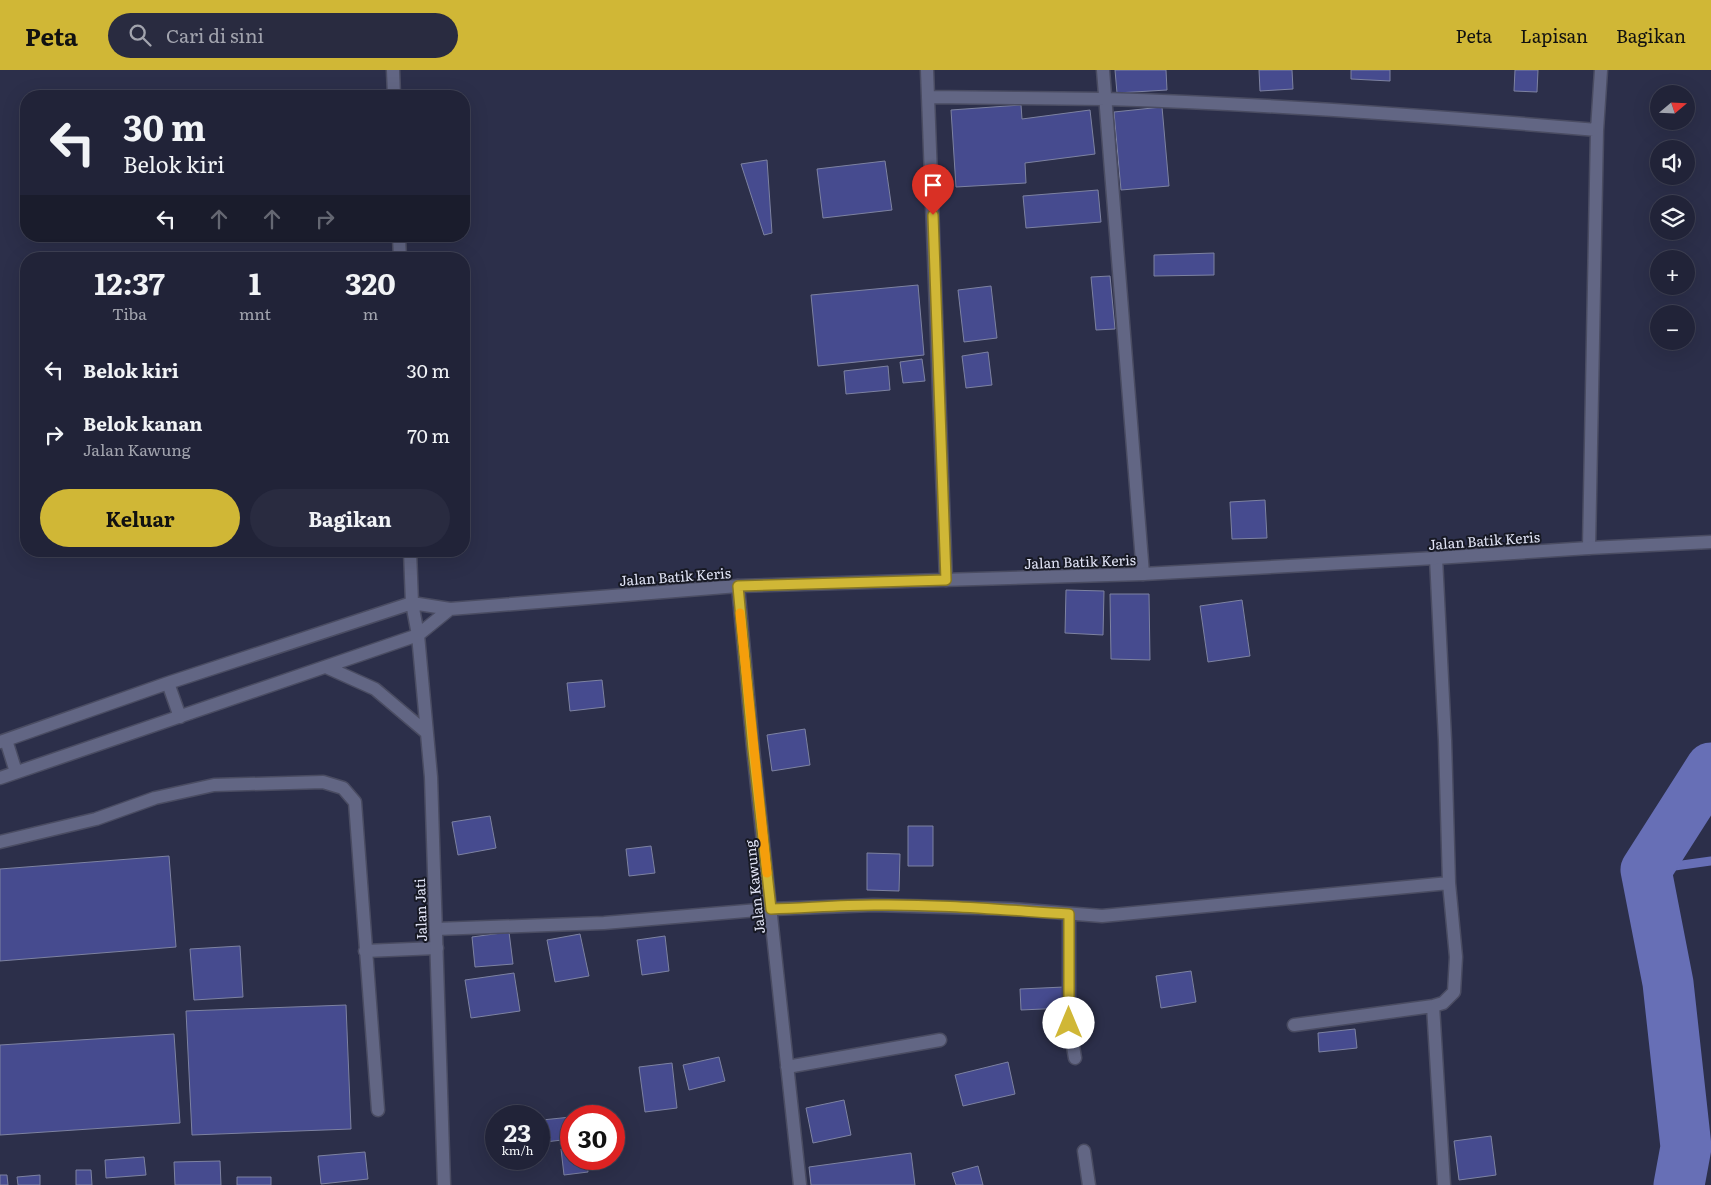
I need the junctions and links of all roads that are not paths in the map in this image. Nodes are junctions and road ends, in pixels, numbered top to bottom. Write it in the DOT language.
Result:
graph roads {
  1 [pos="393,70"];
  2 [pos="927,70"];
  3 [pos="1104,70"];
  4 [pos="1601,70"];
  5 [pos="394,90"];
  6 [pos="928,97"];
  7 [pos="1106,99"];
  8 [pos="1597,130"];
  9 [pos="1711,542"];
  10 [pos="1589,548"];
  11 [pos="410,557"];
  12 [pos="1436,558"];
  13 [pos="1143,574"];
  14 [pos="946,580"];
  15 [pos="738,586"];
  16 [pos="412,603"];
  17 [pos="450,609"];
  18 [pos="418,636"];
  19 [pos="326,667"];
  20 [pos="168,684"];
  21 [pos="180,718"];
  22 [pos="427,733"];
  23 [pos="3,741"];
  24 [pos="16,772"];
  25 [pos="0,778"];
  26 [pos="0,842"];
  27 [pos="1449,883"];
  28 [pos="771,909"];
  29 [pos="1069,914"];
  30 [pos="436,929"];
  31 [pos="437,948"];
  32 [pos="365,951"];
  33 [pos="1433,1006"];
  34 [pos="1294,1025"];
  35 [pos="940,1040"];
  36 [pos="1075,1058"];
  37 [pos="788,1067"];
  38 [pos="378,1110"];
  39 [pos="1084,1151"];
  40 [pos="444,1185"];
  41 [pos="800,1185"];
  42 [pos="1089,1185"];
  43 [pos="1444,1185"];
  1 -- 5 [label="street"];
  2 -- 6 [label="street"];
  3 -- 7 [label="street"];
  4 -- 8 [label="street"];
  6 -- 7 [label="street"];
  6 -- 14 [label="street"];
  7 -- 8 [label="street"];
  7 -- 13 [label="street"];
  8 -- 10 [label="street"];
  9 -- 10 [label="street, Jalan Batik Keris"];
  10 -- 12 [label="street, Jalan Batik Keris"];
  11 -- 16 [label="street, Jalan Jati"];
  12 -- 13 [label="street, Jalan Batik Keris"];
  12 -- 27 [label="street"];
  13 -- 14 [label="street, Jalan Batik Keris"];
  14 -- 15 [label="street, Jalan Batik Keris"];
  15 -- 17 [label="street, Jalan Batik Keris"];
  15 -- 28 [label="street, Jalan Kawung"];
  16 -- 17 [label="street, Jalan Batik Keris"];
  16 -- 18 [label="street, Jalan Jati"];
  16 -- 20 [label="street"];
  17 -- 18 [label="street"];
  18 -- 19 [label="street"];
  18 -- 22 [label="street, Jalan Jati"];
  19 -- 21 [label="street"];
  19 -- 22 [label="street"];
  20 -- 21 [label="street"];
  20 -- 23 [label="street"];
  21 -- 24 [label="street"];
  22 -- 30 [label="street, Jalan Jati"];
  23 -- 24 [label="street"];
  24 -- 25 [label="street"];
  26 -- 32 [label="street"];
  27 -- 29 [label="street"];
  27 -- 33 [label="street"];
  28 -- 29 [label="street"];
  28 -- 30 [label="street"];
  28 -- 37 [label="street, Jalan Kawung"];
  29 -- 36 [label="street"];
  30 -- 31 [label="street, Jalan Jati"];
  31 -- 32 [label="street"];
  31 -- 40 [label="street, Jalan Jati"];
  32 -- 38 [label="street"];
  33 -- 34 [label="street"];
  33 -- 43 [label="street"];
  35 -- 37 [label="street"];
  37 -- 41 [label="street, Jalan Kawung"];
  39 -- 42 [label="street"];
}
